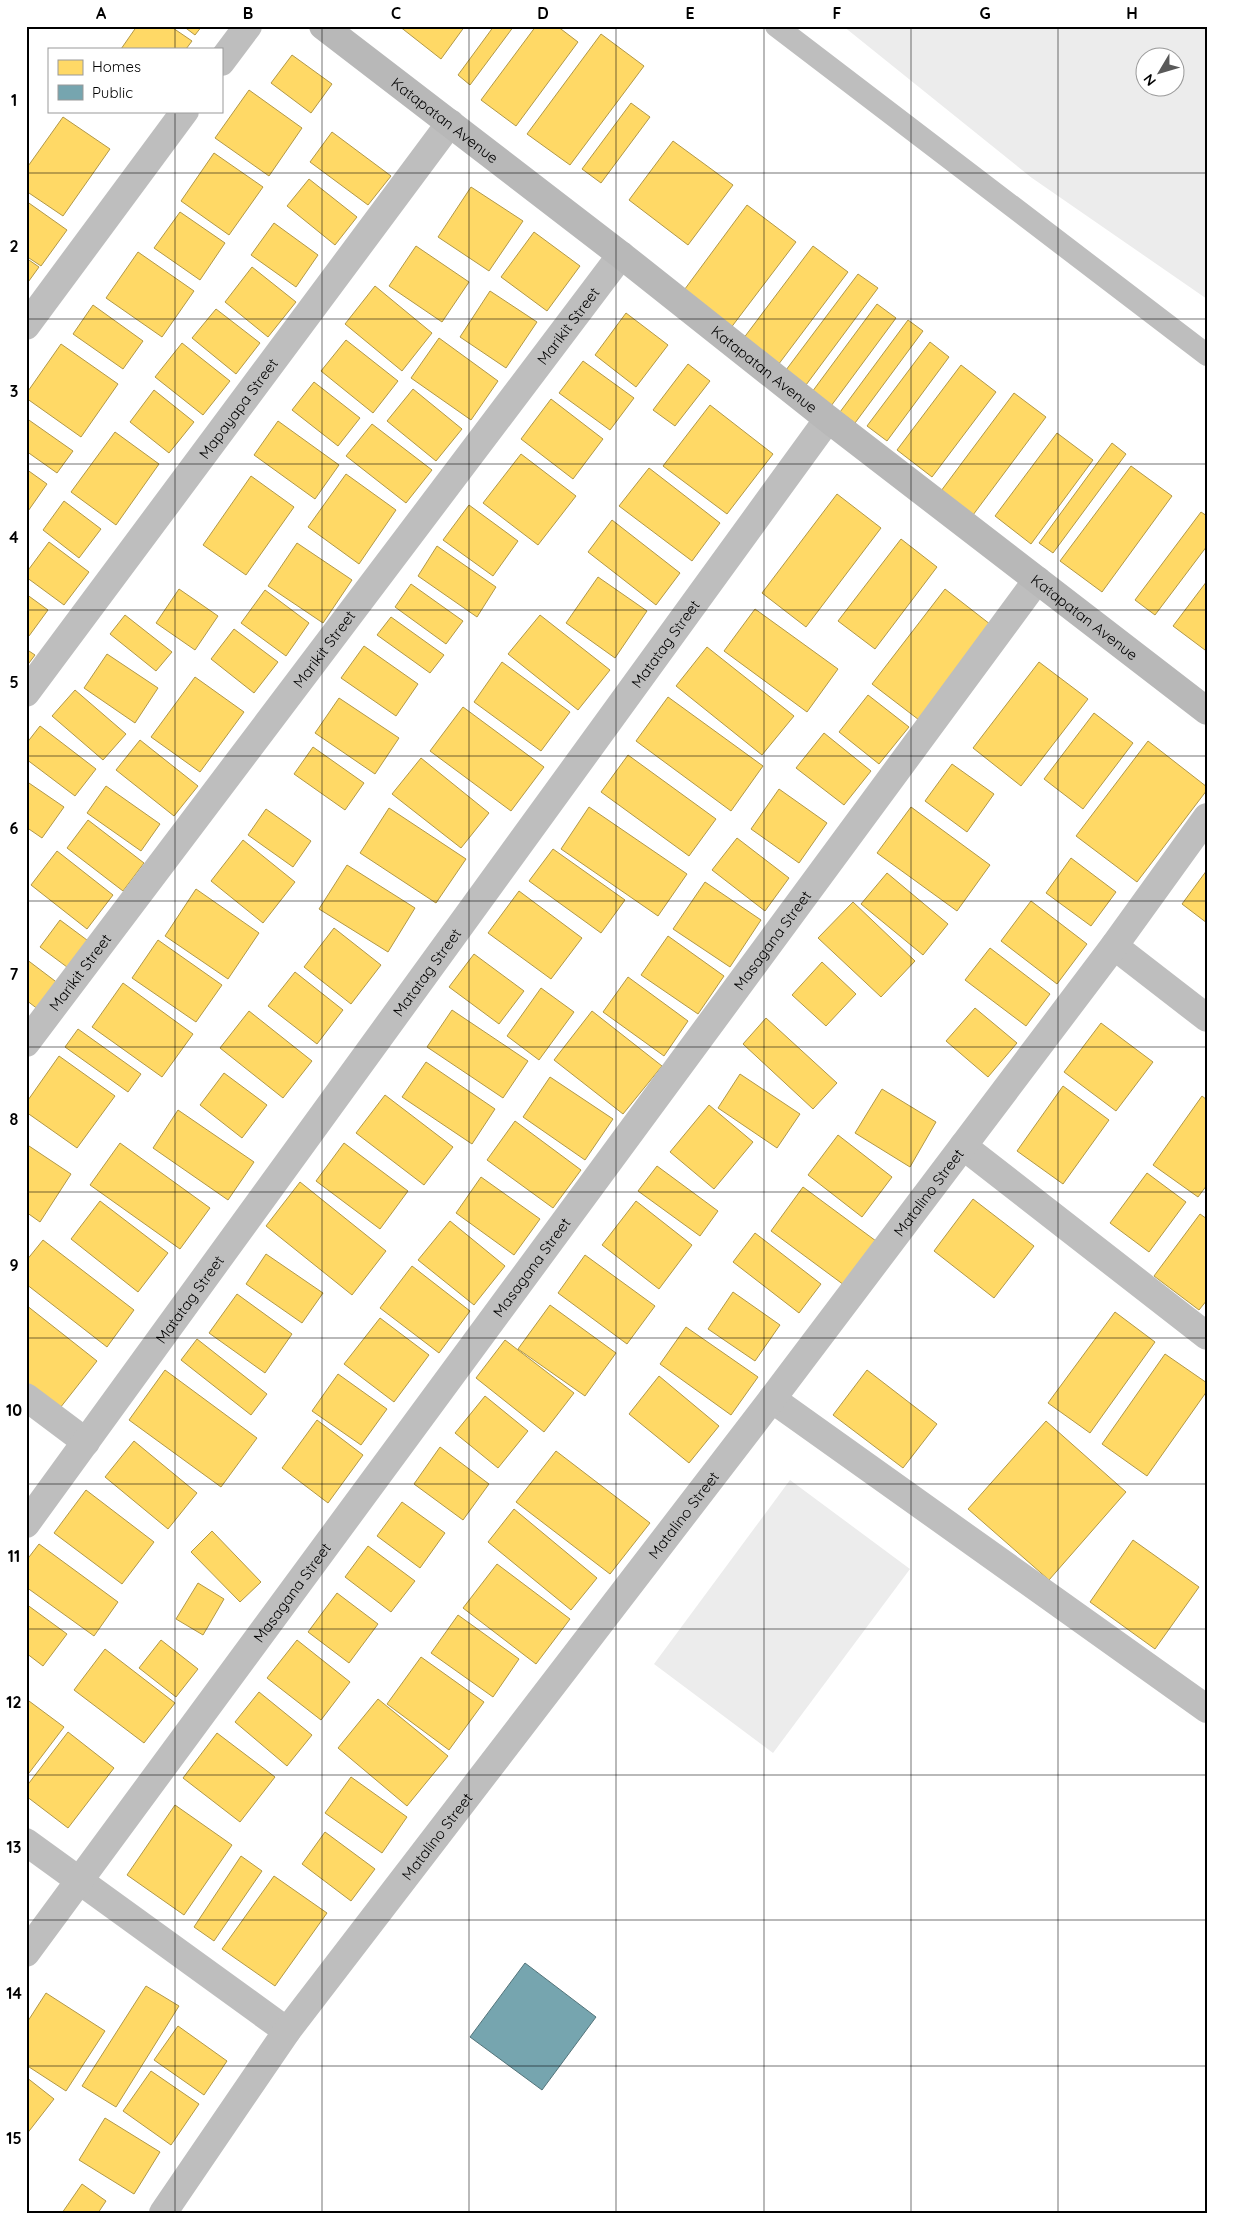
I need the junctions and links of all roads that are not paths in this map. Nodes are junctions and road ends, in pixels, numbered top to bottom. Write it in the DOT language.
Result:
graph roads {
  1 [pos="248,26"];
  2 [pos="323,26"];
  3 [pos="776,26"];
  4 [pos="222,61"];
  5 [pos="184,112"];
  6 [pos="450,123"];
  7 [pos="621,255"];
  8 [pos="26,326"];
  9 [pos="1207,354"];
  10 [pos="828,419"];
  11 [pos="1037,580"];
  12 [pos="26,693"];
  13 [pos="1207,711"];
  14 [pos="1207,817"];
  15 [pos="1114,946"];
  16 [pos="1207,1018"];
  17 [pos="26,1043"];
  18 [pos="963,1146"];
  19 [pos="1207,1336"];
  20 [pos="26,1397"];
  21 [pos="772,1399"];
  22 [pos="86,1442"];
  23 [pos="26,1524"];
  24 [pos="1207,1709"];
  25 [pos="26,1842"];
  26 [pos="81,1882"];
  27 [pos="26,1953"];
  28 [pos="287,2031"];
  29 [pos="162,2213"];
  1 -- 4 [label="street"];
  2 -- 6 [label="street, Katapatan Avenue"];
  3 -- 9 [label="lane"];
  5 -- 8 [label="street"];
  6 -- 7 [label="street, Katapatan Avenue"];
  6 -- 12 [label="street, Mapayapa Street"];
  7 -- 10 [label="street, Katapatan Avenue"];
  7 -- 17 [label="street, Marikit Street"];
  10 -- 11 [label="street, Katapatan Avenue"];
  10 -- 22 [label="street, Matatag Street"];
  11 -- 13 [label="street, Katapatan Avenue"];
  11 -- 26 [label="street, Masagana Street"];
  14 -- 15 [label="street, Matalino Street"];
  15 -- 16 [label="street"];
  15 -- 18 [label="street, Matalino Street"];
  18 -- 19 [label="street"];
  18 -- 21 [label="street, Matalino Street"];
  20 -- 22 [label="street"];
  21 -- 24 [label="street"];
  21 -- 28 [label="street, Matalino Street"];
  22 -- 23 [label="street, Matatag Street"];
  25 -- 26 [label="street"];
  26 -- 27 [label="street, Masagana Street"];
  26 -- 28 [label="street"];
  28 -- 29 [label="street, Matalino Street"];
}
